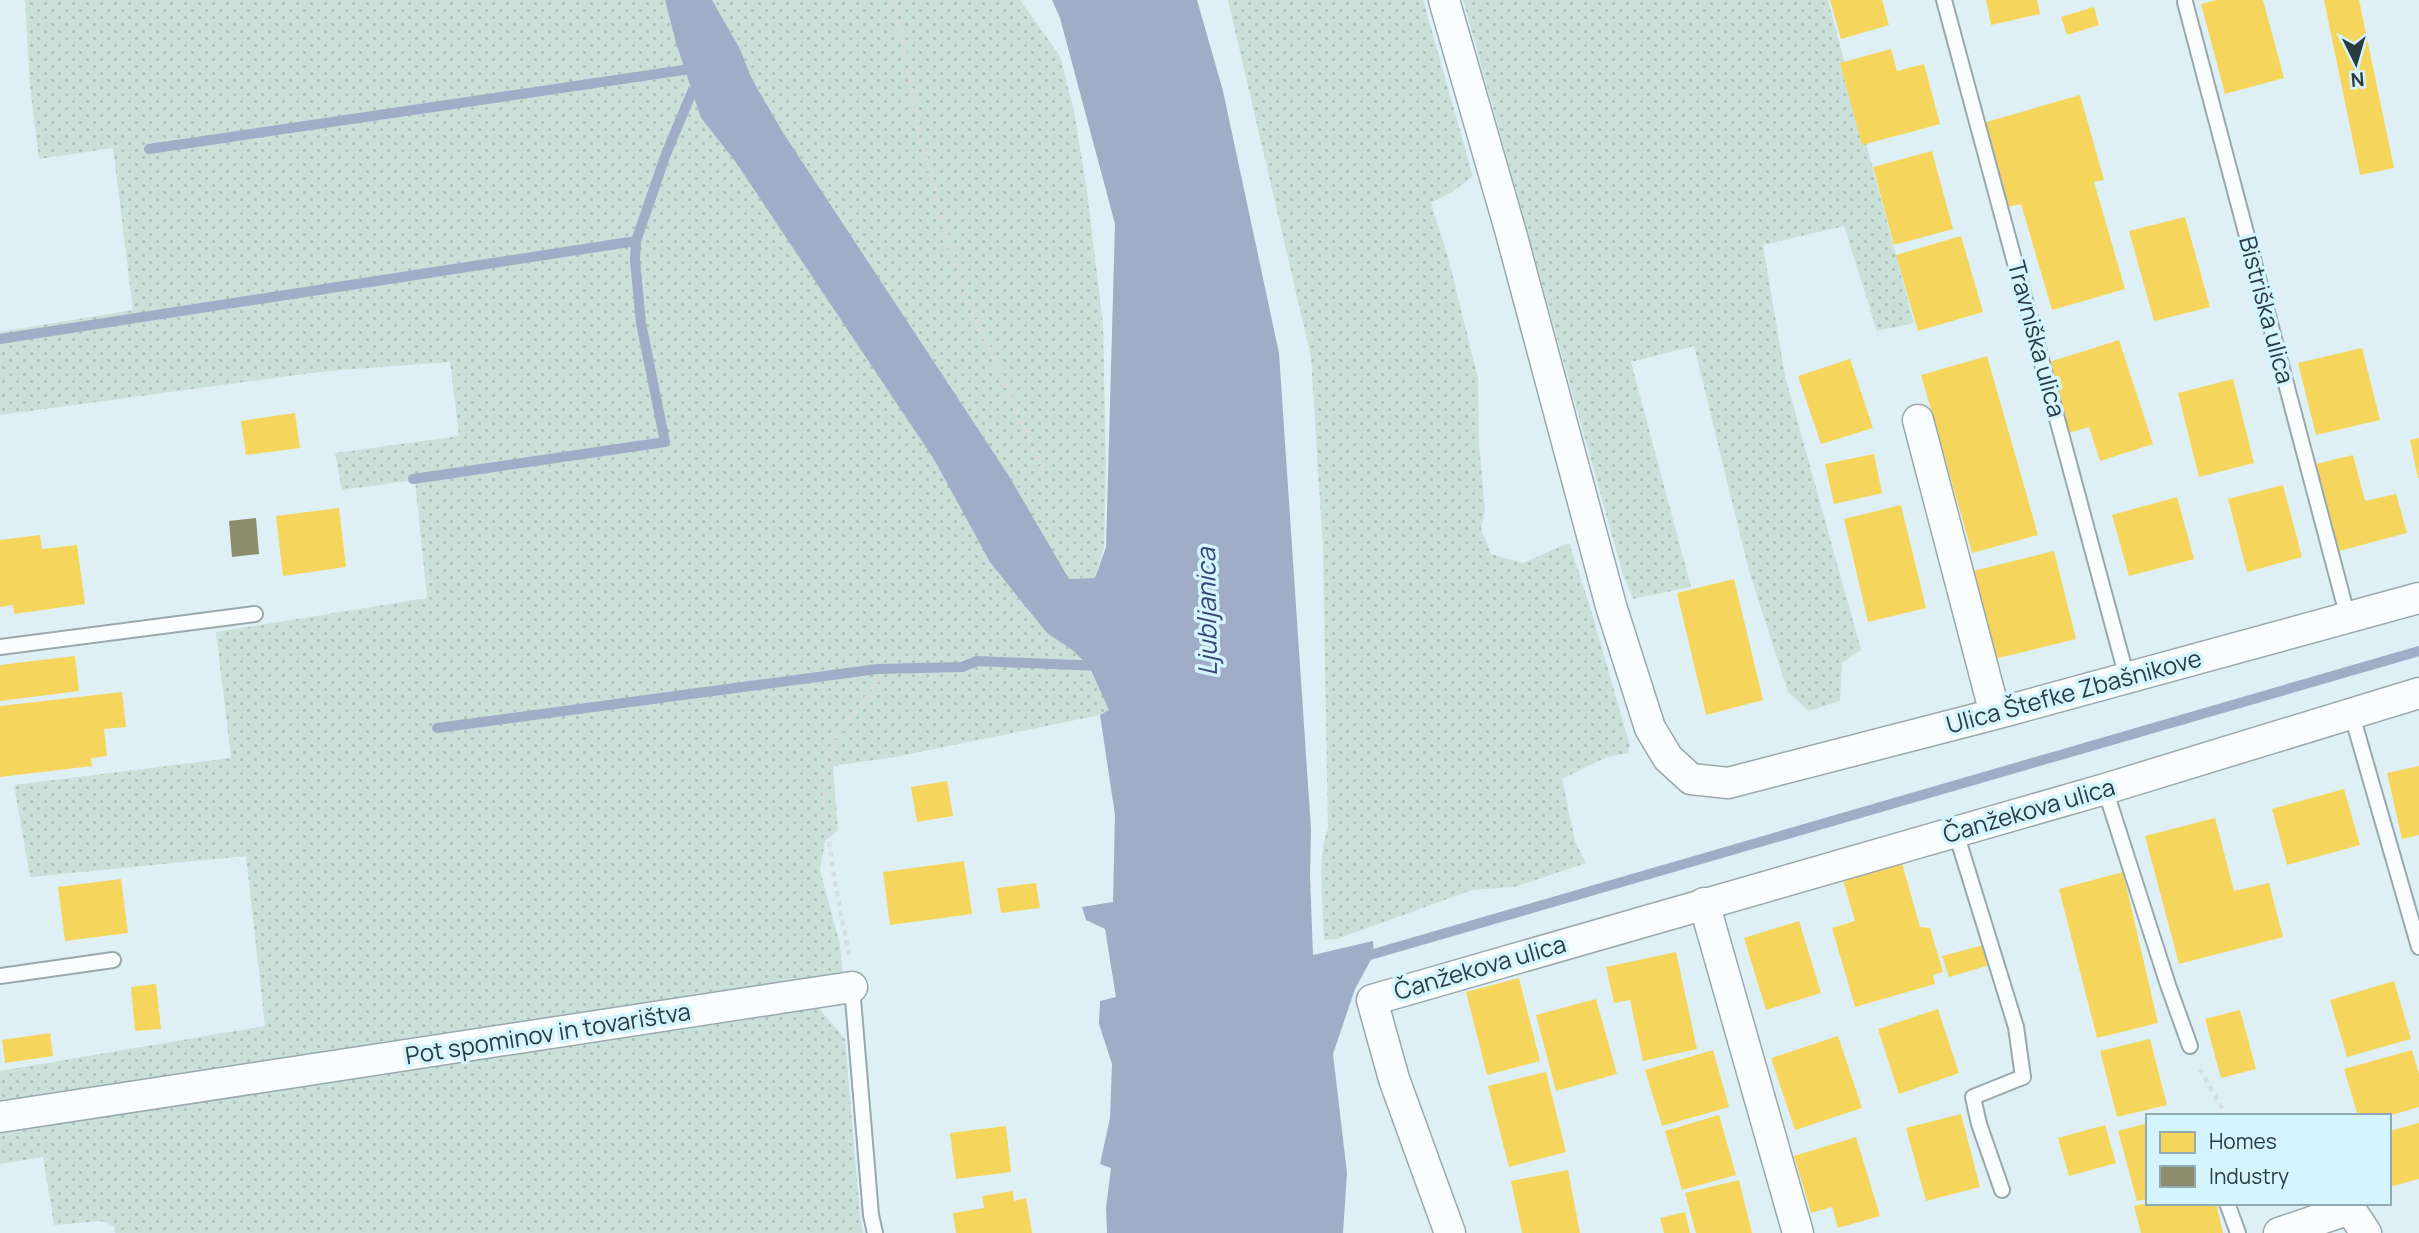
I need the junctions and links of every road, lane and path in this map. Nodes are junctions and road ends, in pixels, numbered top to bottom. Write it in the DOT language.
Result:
graph roads {
  1 [pos="895,0"];
  2 [pos="1444,0"];
  3 [pos="1944,0"];
  4 [pos="2185,2"];
  5 [pos="1917,420"];
  6 [pos="1043,470"];
  7 [pos="2419,598"];
  8 [pos="255,614"];
  9 [pos="2348,618"];
  10 [pos="0,647"];
  11 [pos="880,676"];
  12 [pos="2127,678"];
  13 [pos="2419,693"];
  14 [pos="2351,712"];
  15 [pos="1995,713"];
  16 [pos="2105,789"];
  17 [pos="1956,833"];
  18 [pos="1704,903"];
  19 [pos="2419,947"];
  20 [pos="113,960"];
  21 [pos="0,976"];
  22 [pos="852,987"];
  23 [pos="2190,1046"];
  24 [pos="2222,1114"];
  25 [pos="0,1117"];
  26 [pos="2002,1190"];
  27 [pos="2228,1205"];
  28 [pos="875,1233"];
  29 [pos="1450,1233"];
  30 [pos="1798,1233"];
  31 [pos="2238,1233"];
  32 [pos="2279,1233"];
  33 [pos="2366,1233"];
  1 -- 6 [label="path"];
  2 -- 15 [label="street, Ulica Štefke Zbašnikove"];
  3 -- 12 [label="lane, Travniška ulica"];
  4 -- 9 [label="lane, Bistriška ulica"];
  5 -- 15 [label="street"];
  7 -- 9 [label="street, Ulica Štefke Zbašnikove"];
  8 -- 10 [label="lane"];
  9 -- 12 [label="street, Ulica Štefke Zbašnikove"];
  11 -- 22 [label="path"];
  12 -- 15 [label="street, Ulica Štefke Zbašnikove"];
  13 -- 14 [label="street, Čanžekova ulica"];
  14 -- 16 [label="street, Čanžekova ulica"];
  14 -- 19 [label="lane"];
  16 -- 17 [label="street, Čanžekova ulica"];
  16 -- 23 [label="lane"];
  17 -- 18 [label="street, Čanžekova ulica"];
  17 -- 26 [label="lane"];
  18 -- 29 [label="street, Čanžekova ulica"];
  18 -- 30 [label="street"];
  20 -- 21 [label="lane"];
  22 -- 25 [label="street, Pot spominov in tovarištva"];
  22 -- 28 [label="lane"];
  23 -- 24 [label="path"];
  27 -- 31 [label="lane"];
  32 -- 33 [label="street"];
}
